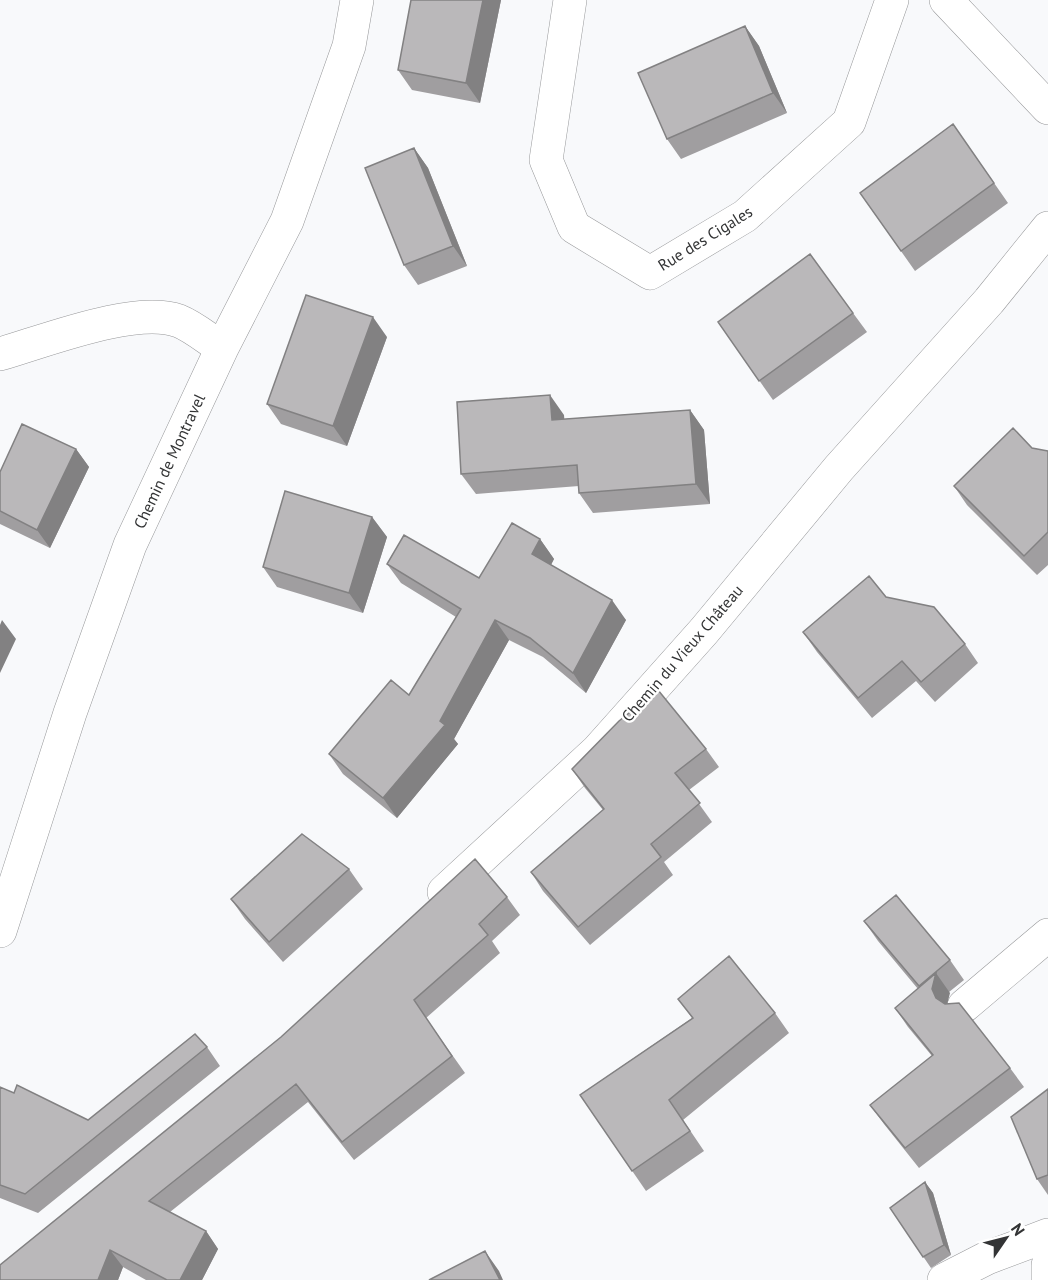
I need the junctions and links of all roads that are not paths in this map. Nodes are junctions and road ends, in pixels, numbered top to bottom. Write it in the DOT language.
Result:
graph roads {
  1 [pos="357,0"];
  2 [pos="570,0"];
  3 [pos="891,0"];
  4 [pos="946,0"];
  5 [pos="1048,108"];
  6 [pos="1048,228"];
  7 [pos="222,348"];
  8 [pos="0,354"];
  9 [pos="421,912"];
  10 [pos="0,931"];
  11 [pos="1048,935"];
  12 [pos="964,1006"];
  13 [pos="1048,1235"];
  14 [pos="1048,1266"];
  15 [pos="1048,1279"];
  16 [pos="944,1280"];
  1 -- 7 [label="street, Chemin de Montravel"];
  2 -- 3 [label="street, Rue des Cigales"];
  4 -- 5 [label="street"];
  6 -- 9 [label="street, Chemin du Vieux Château"];
  7 -- 8 [label="street"];
  7 -- 10 [label="street, Chemin de Montravel"];
  11 -- 12 [label="street"];
  13 -- 16 [label="street"];
  14 -- 15 [label="street"];
}
